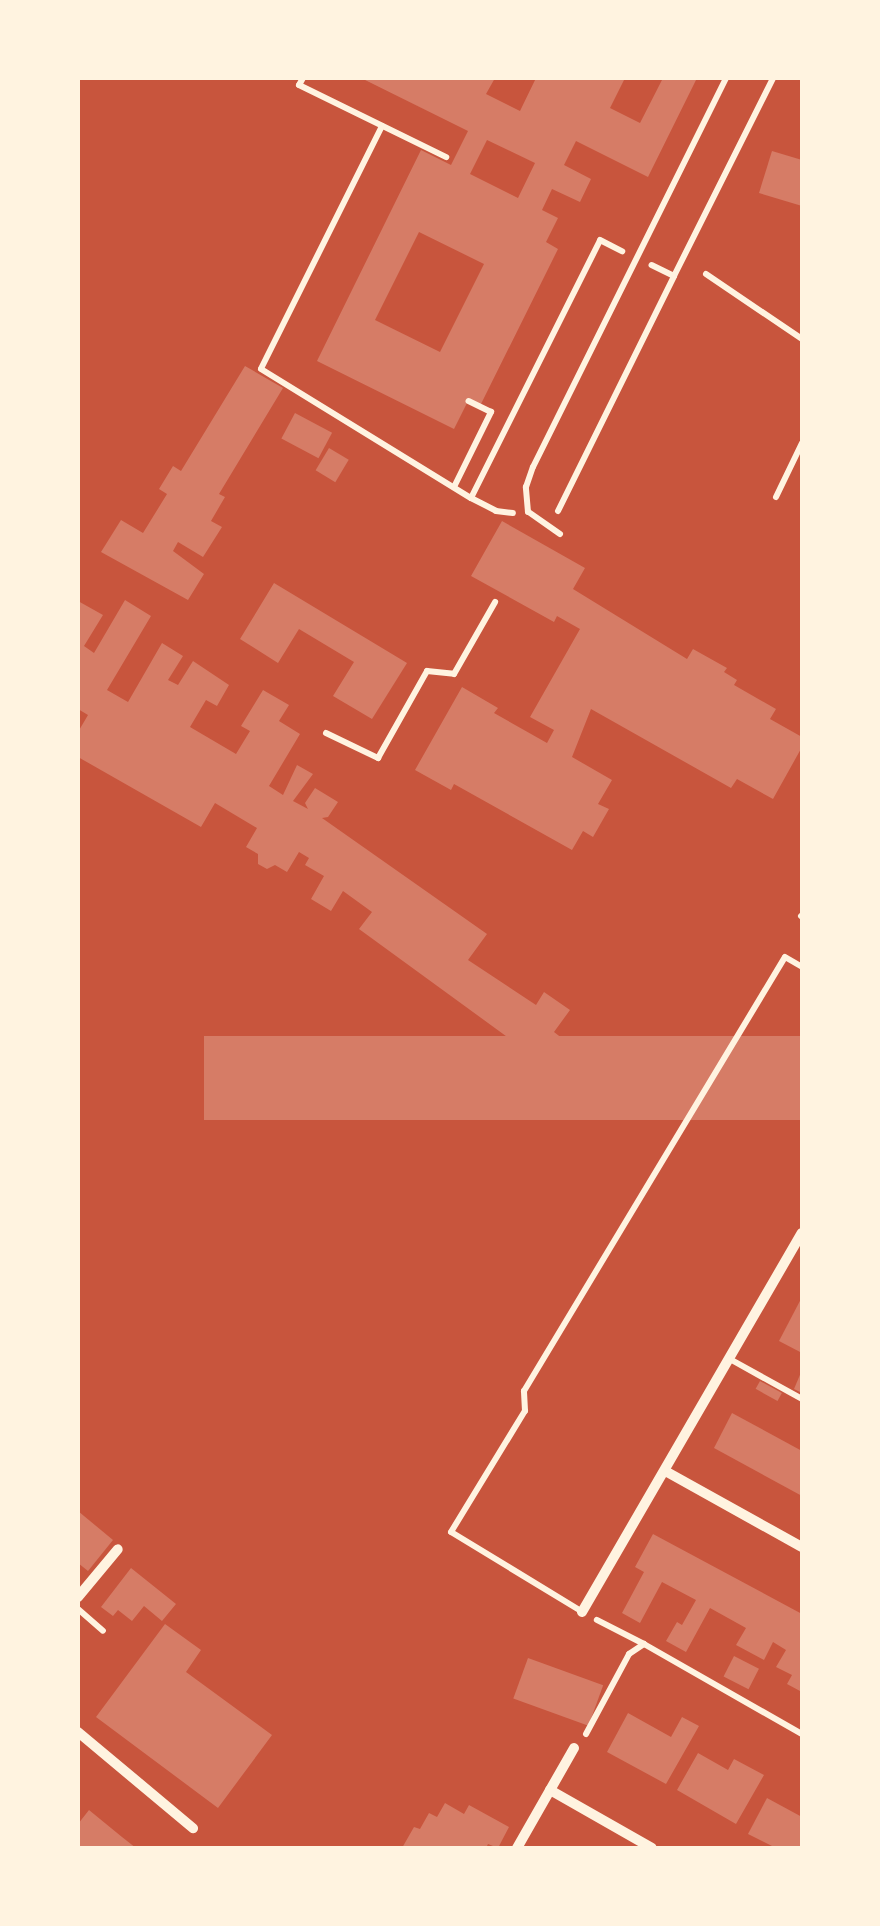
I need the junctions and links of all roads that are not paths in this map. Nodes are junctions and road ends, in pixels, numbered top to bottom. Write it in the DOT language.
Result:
graph roads {
  1 [pos="726,78"];
  2 [pos="560,534"];
  3 [pos="802,967"];
  4 [pos="802,1235"];
  5 [pos="727,1357"];
  6 [pos="802,1399"];
  7 [pos="667,1472"];
  8 [pos="802,1546"];
  9 [pos="118,1549"];
  10 [pos="78,1597"];
  11 [pos="78,1609"];
  12 [pos="582,1612"];
  13 [pos="104,1631"];
  14 [pos="78,1732"];
  15 [pos="574,1748"];
  16 [pos="550,1790"];
  17 [pos="193,1828"];
  18 [pos="517,1848"];
  19 [pos="652,1848"];
  1 -- 2 [label="lane"];
  3 -- 12 [label="lane"];
  4 -- 5 [label="street"];
  5 -- 6 [label="lane"];
  5 -- 7 [label="street"];
  7 -- 8 [label="street"];
  7 -- 12 [label="street"];
  9 -- 10 [label="street"];
  11 -- 13 [label="lane"];
  14 -- 17 [label="street"];
  15 -- 16 [label="street"];
  16 -- 18 [label="street"];
  16 -- 19 [label="street"];
}
